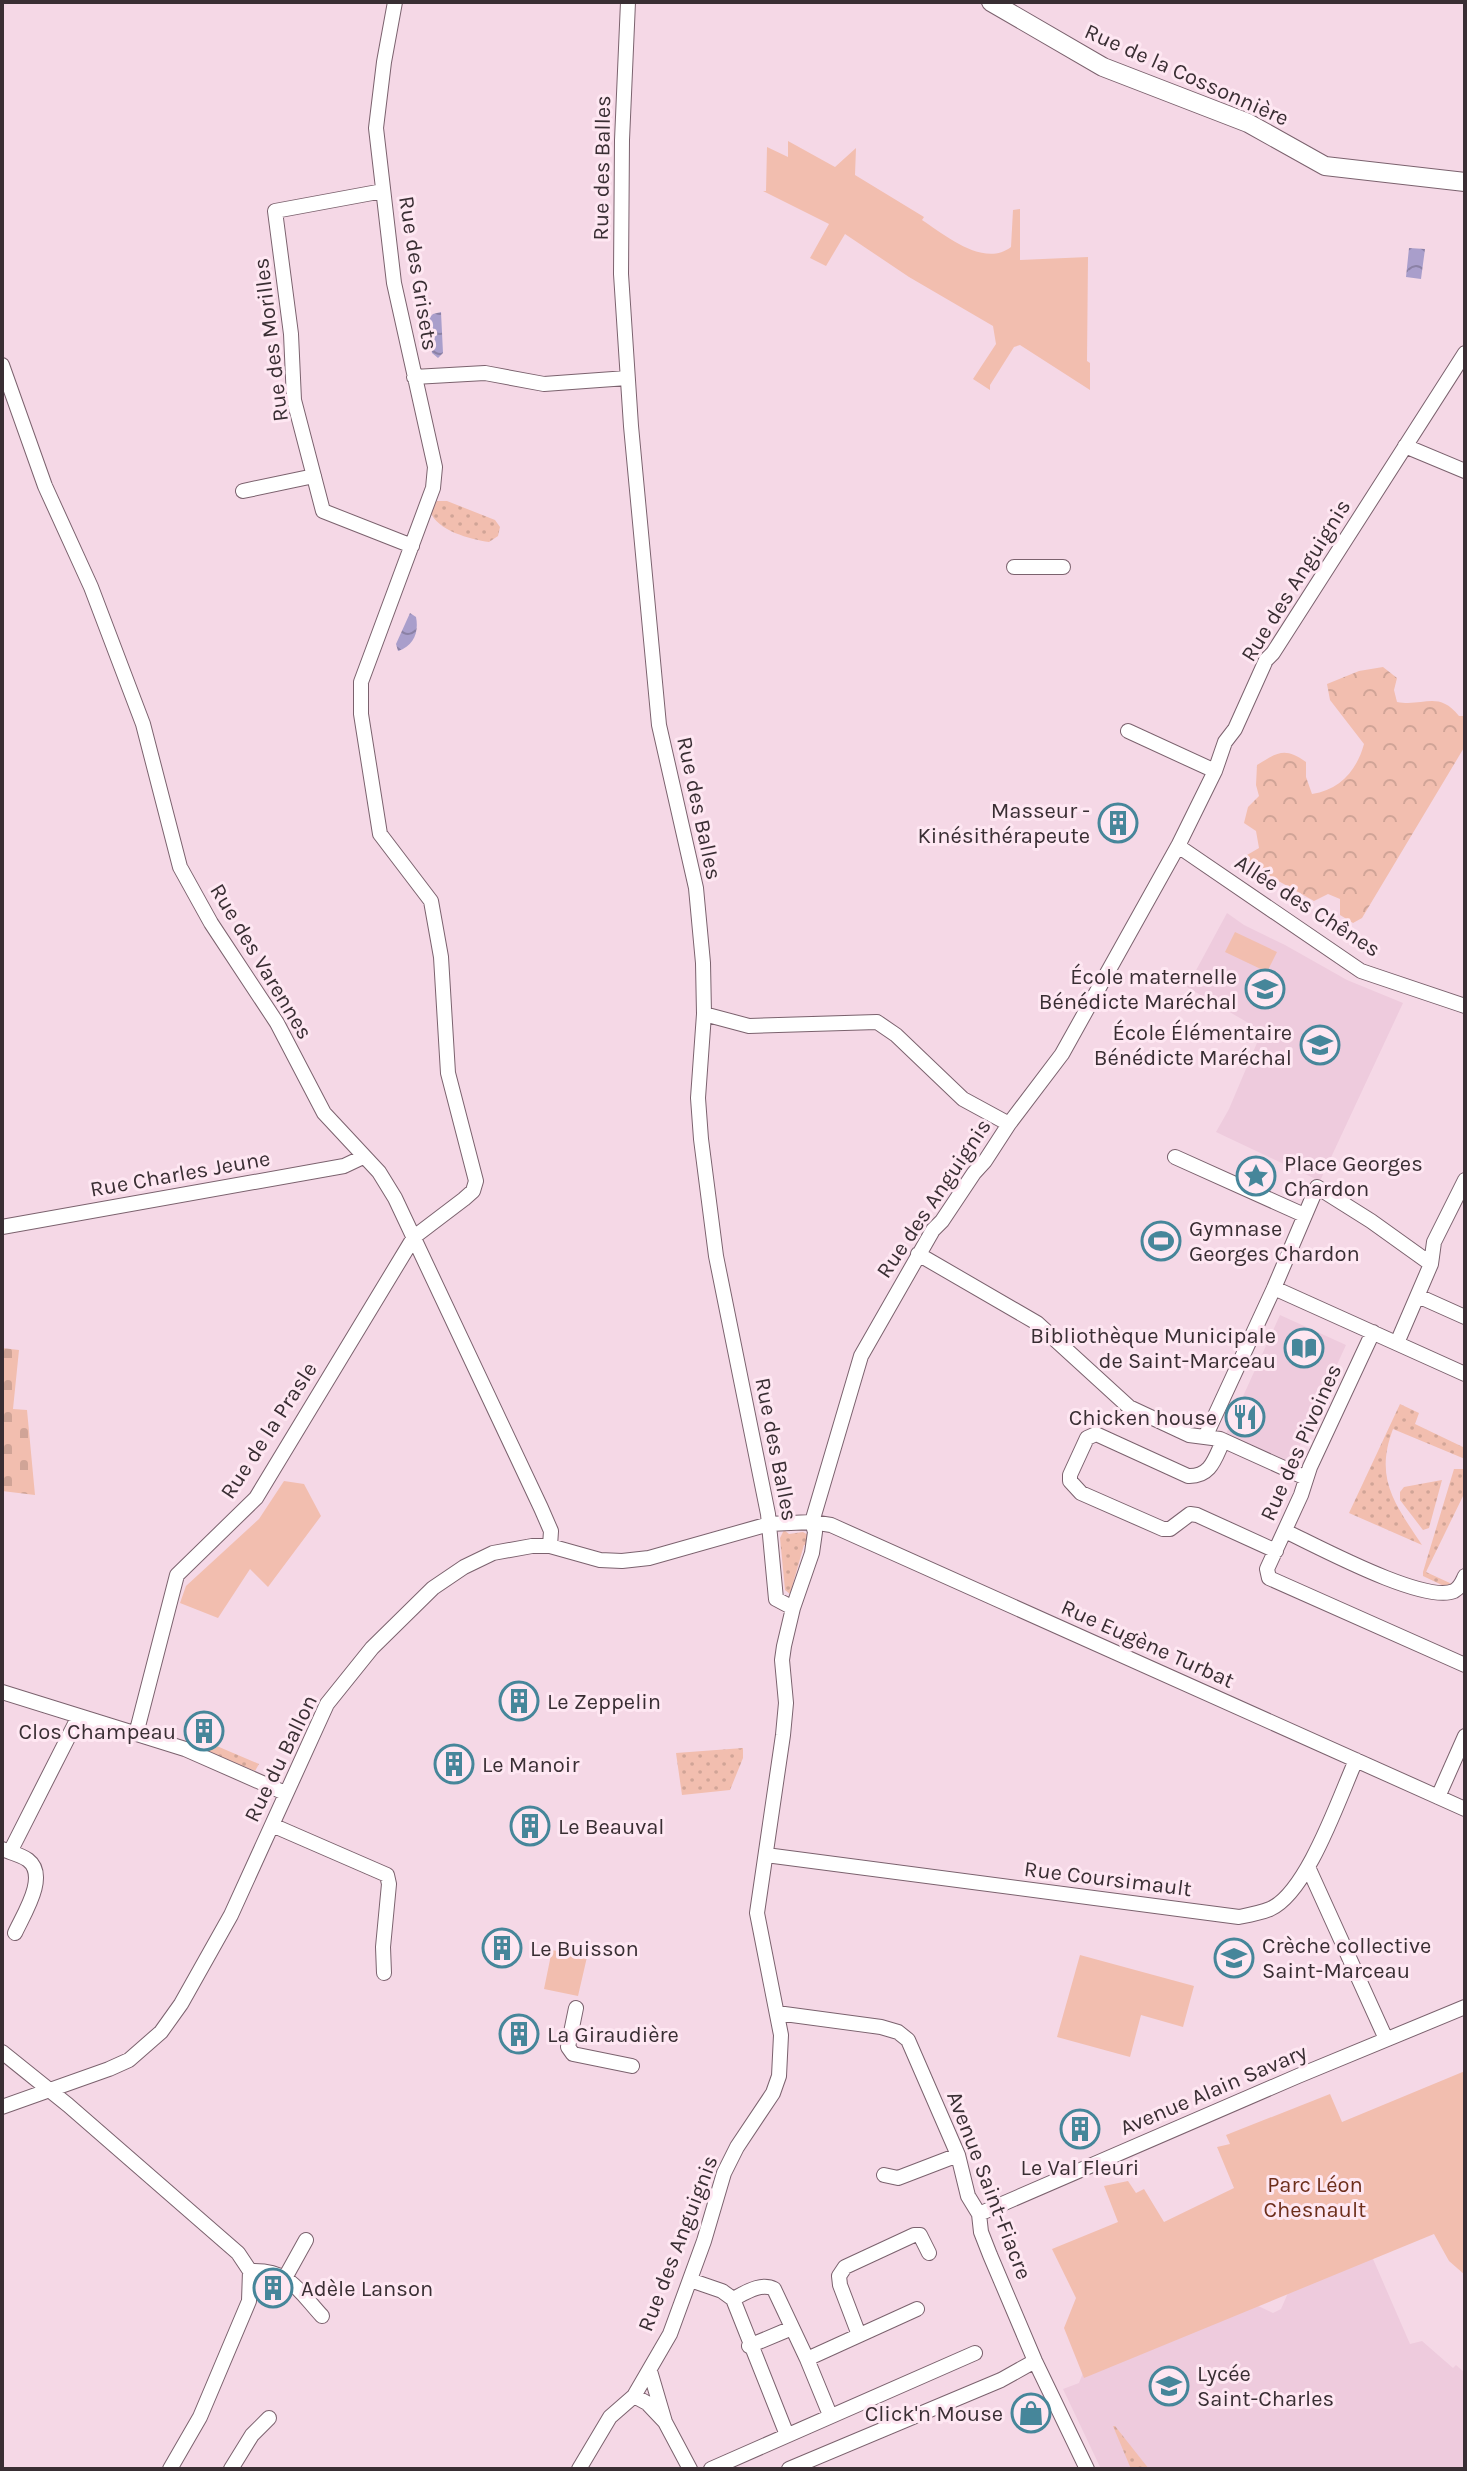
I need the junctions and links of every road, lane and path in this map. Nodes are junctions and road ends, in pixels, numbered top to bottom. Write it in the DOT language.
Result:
graph roads {
  1 [pos="395,2"];
  2 [pos="628,2"];
  3 [pos="991,2"];
  4 [pos="1465,182"];
  5 [pos="383,191"];
  6 [pos="1465,353"];
  7 [pos="2,365"];
  8 [pos="414,377"];
  9 [pos="627,378"];
  10 [pos="1405,446"];
  11 [pos="1465,471"];
  12 [pos="314,476"];
  13 [pos="243,491"];
  14 [pos="412,546"];
  15 [pos="1014,567"];
  16 [pos="1063,567"];
  17 [pos="1128,731"];
  18 [pos="1215,771"];
  19 [pos="1178,846"];
  20 [pos="1465,1006"];
  21 [pos="704,1014"];
  22 [pos="1009,1124"];
  23 [pos="363,1157"];
  24 [pos="1175,1157"];
  25 [pos="1465,1180"];
  26 [pos="1304,1215"];
  27 [pos="2,1227"];
  28 [pos="414,1237"];
  29 [pos="918,1254"];
  30 [pos="1431,1264"];
  31 [pos="1274,1288"];
  32 [pos="1418,1296"];
  33 [pos="1465,1317"];
  34 [pos="1373,1332"];
  35 [pos="1397,1343"];
  36 [pos="1465,1374"];
  37 [pos="1206,1435"];
  38 [pos="1223,1441"];
  39 [pos="1306,1478"];
  40 [pos="812,1522"];
  41 [pos="769,1524"];
  42 [pos="1285,1531"];
  43 [pos="550,1546"];
  44 [pos="1276,1551"];
  45 [pos="1465,1576"];
  46 [pos="793,1608"];
  47 [pos="1465,1665"];
  48 [pos="2,1692"];
  49 [pos="79,1716"];
  50 [pos="136,1734"];
  51 [pos="1465,1736"];
  52 [pos="1356,1760"];
  53 [pos="285,1793"];
  54 [pos="1438,1797"];
  55 [pos="1465,1809"];
  56 [pos="272,1825"];
  57 [pos="6,1850"];
  58 [pos="766,1855"];
  59 [pos="1308,1867"];
  60 [pos="15,1933"];
  61 [pos="384,1973"];
  62 [pos="1465,2007"];
  63 [pos="576,2008"];
  64 [pos="777,2013"];
  65 [pos="1386,2039"];
  66 [pos="2,2052"];
  67 [pos="632,2066"];
  68 [pos="48,2089"];
  69 [pos="2,2107"];
  70 [pos="958,2155"];
  71 [pos="884,2175"];
  72 [pos="979,2214"];
  73 [pos="306,2240"];
  74 [pos="929,2253"];
  75 [pos="250,2271"];
  76 [pos="286,2276"];
  77 [pos="690,2280"];
  78 [pos="733,2299"];
  79 [pos="917,2309"];
  80 [pos="322,2316"];
  81 [pos="792,2328"];
  82 [pos="859,2335"];
  83 [pos="749,2346"];
  84 [pos="975,2353"];
  85 [pos="807,2359"];
  86 [pos="1035,2361"];
  87 [pos="650,2371"];
  88 [pos="634,2396"];
  89 [pos="830,2415"];
  90 [pos="269,2418"];
  91 [pos="665,2422"];
  92 [pos="787,2435"];
  93 [pos="170,2469"];
  94 [pos="231,2469"];
  95 [pos="579,2469"];
  96 [pos="690,2469"];
  97 [pos="711,2469"];
  98 [pos="789,2469"];
  99 [pos="1087,2469"];
  1 -- 5 [label="street, Rue des Grisets"];
  2 -- 9 [label="street, Rue des Balles"];
  3 -- 4 [label="street, Rue de la Cossonnière"];
  5 -- 8 [label="street, Rue des Grisets"];
  5 -- 12 [label="street, Rue des Morilles"];
  6 -- 10 [label="street, Rue des Anguignis"];
  7 -- 23 [label="street, Rue des Varennes"];
  8 -- 9 [label="street"];
  8 -- 14 [label="street, Rue des Grisets"];
  9 -- 21 [label="street, Rue des Balles"];
  10 -- 11 [label="street"];
  10 -- 18 [label="street, Rue des Anguignis"];
  12 -- 13 [label="street"];
  12 -- 14 [label="street, Rue des Morilles"];
  14 -- 28 [label="street, Rue des Grisets"];
  15 -- 16 [label="street"];
  17 -- 18 [label="street"];
  18 -- 19 [label="street, Rue des Anguignis"];
  19 -- 20 [label="street, Allée des Chênes"];
  19 -- 22 [label="street, Rue des Anguignis"];
  21 -- 22 [label="street"];
  21 -- 41 [label="street, Rue des Balles"];
  22 -- 29 [label="street, Rue des Anguignis"];
  23 -- 27 [label="street, Rue Charles Jeune"];
  23 -- 28 [label="street, Rue des Varennes"];
  24 -- 26 [label="street"];
  25 -- 30 [label="street"];
  26 -- 30 [label="street"];
  26 -- 31 [label="street"];
  28 -- 43 [label="street, Rue des Varennes"];
  28 -- 50 [label="street, Rue de la Prasle"];
  29 -- 37 [label="street"];
  29 -- 40 [label="street, Rue des Anguignis"];
  30 -- 32 [label="street"];
  31 -- 34 [label="street"];
  31 -- 37 [label="street"];
  32 -- 33 [label="street"];
  32 -- 35 [label="street"];
  34 -- 35 [label="street"];
  34 -- 39 [label="street, Rue des Pivoines"];
  35 -- 36 [label="street"];
  37 -- 38 [label="street"];
  38 -- 39 [label="street"];
  38 -- 44 [label="street"];
  39 -- 42 [label="street, Rue des Pivoines"];
  40 -- 41 [label="street, Rue du Ballon"];
  40 -- 46 [label="street, Rue des Anguignis"];
  40 -- 52 [label="street, Rue Eugène Turbat"];
  41 -- 43 [label="street, Rue du Ballon"];
  41 -- 46 [label="street, Rue des Balles"];
  42 -- 44 [label="street, Rue des Pivoines"];
  42 -- 45 [label="street"];
  43 -- 53 [label="street, Rue du Ballon"];
  44 -- 47 [label="street, Rue des Pivoines"];
  46 -- 58 [label="street, Rue des Anguignis"];
  48 -- 49 [label="street"];
  49 -- 50 [label="street"];
  49 -- 57 [label="street"];
  50 -- 53 [label="street"];
  51 -- 54 [label="street"];
  52 -- 54 [label="street, Rue Eugène Turbat"];
  52 -- 59 [label="street, Rue Coursimault"];
  53 -- 56 [label="street, Rue du Ballon"];
  54 -- 55 [label="street, Rue Eugène Turbat"];
  56 -- 61 [label="street"];
  56 -- 68 [label="street, Rue du Ballon"];
  57 -- 60 [label="street"];
  58 -- 59 [label="street, Rue Coursimault"];
  58 -- 64 [label="street, Rue des Anguignis"];
  59 -- 65 [label="street"];
  62 -- 65 [label="street, Avenue Alain Savary"];
  63 -- 67 [label="street"];
  64 -- 70 [label="street, Avenue Saint-Fiacre"];
  64 -- 77 [label="street, Rue des Anguignis"];
  65 -- 72 [label="street, Avenue Alain Savary"];
  66 -- 68 [label="street"];
  68 -- 69 [label="street, Rue du Ballon"];
  68 -- 75 [label="street"];
  70 -- 71 [label="street"];
  70 -- 72 [label="street, Avenue Saint-Fiacre"];
  72 -- 86 [label="street, Avenue Saint-Fiacre"];
  73 -- 76 [label="street"];
  74 -- 82 [label="street"];
  75 -- 76 [label="street"];
  75 -- 93 [label="street"];
  76 -- 80 [label="street"];
  77 -- 78 [label="street"];
  77 -- 87 [label="street, Rue des Anguignis"];
  78 -- 81 [label="street"];
  78 -- 83 [label="street"];
  79 -- 82 [label="street"];
  81 -- 83 [label="street"];
  81 -- 85 [label="street"];
  82 -- 85 [label="street"];
  83 -- 92 [label="street"];
  84 -- 89 [label="street"];
  85 -- 89 [label="street"];
  86 -- 98 [label="street"];
  86 -- 99 [label="street, Avenue Saint-Fiacre"];
  87 -- 88 [label="street, Rue des Anguignis"];
  87 -- 91 [label="street"];
  88 -- 91 [label="street"];
  88 -- 95 [label="street, Rue des Anguignis"];
  89 -- 92 [label="street"];
  90 -- 94 [label="street"];
  91 -- 96 [label="street"];
  92 -- 97 [label="street"];
}
